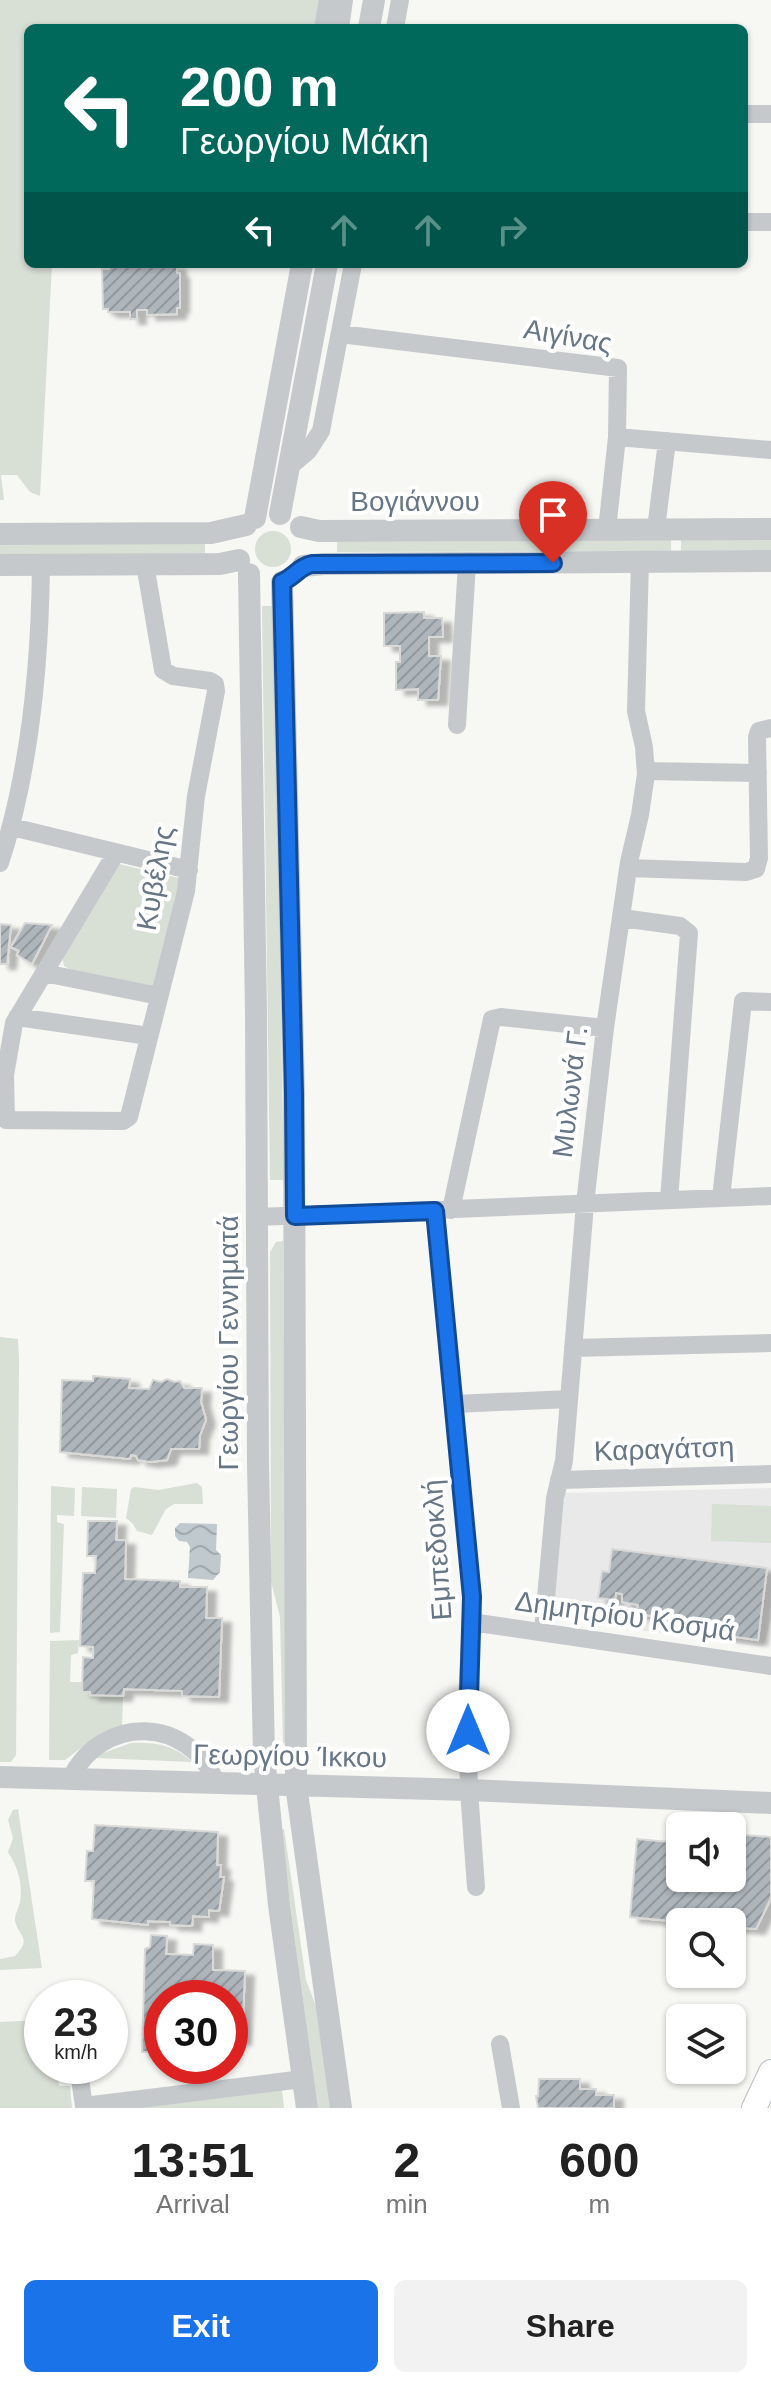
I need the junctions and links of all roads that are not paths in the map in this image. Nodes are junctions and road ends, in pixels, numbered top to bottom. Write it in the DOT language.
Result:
graph roads {
  1 [pos="328,0"];
  2 [pos="342,0"];
  3 [pos="374,0"];
  4 [pos="400,0"];
  5 [pos="324,24"];
  6 [pos="339,24"];
  7 [pos="370,24"];
  8 [pos="396,24"];
  9 [pos="748,114"];
  10 [pos="771,114"];
  11 [pos="748,222"];
  12 [pos="771,222"];
  13 [pos="301,268"];
  14 [pos="326,268"];
  15 [pos="352,268"];
  16 [pos="340,334"];
  17 [pos="617,437"];
  18 [pos="667,441"];
  19 [pos="771,450"];
  20 [pos="289,467"];
  21 [pos="280,514"];
  22 [pos="251,521"];
  23 [pos="301,527"];
  24 [pos="656,529"];
  25 [pos="771,529"];
  26 [pos="607,530"];
  27 [pos="0,534"];
  28 [pos="640,561"];
  29 [pos="771,561"];
  30 [pos="145,564"];
  31 [pos="467,564"];
  32 [pos="0,565"];
  33 [pos="41,565"];
  34 [pos="303,566"];
  35 [pos="244,567"];
  36 [pos="282,582"];
  37 [pos="457,725"];
  38 [pos="771,728"];
  39 [pos="646,771"];
  40 [pos="758,773"];
  41 [pos="12,827"];
  42 [pos="116,853"];
  43 [pos="0,863"];
  44 [pos="628,868"];
  45 [pos="189,870"];
  46 [pos="622,918"];
  47 [pos="44,973"];
  48 [pos="159,996"];
  49 [pos="771,1002"];
  50 [pos="17,1017"];
  51 [pos="605,1028"];
  52 [pos="149,1036"];
  53 [pos="771,1196"];
  54 [pos="721,1198"];
  55 [pos="669,1200"];
  56 [pos="585,1204"];
  57 [pos="443,1210"];
  58 [pos="295,1216"];
  59 [pos="257,1217"];
  60 [pos="771,1343"];
  61 [pos="573,1348"];
  62 [pos="569,1399"];
  63 [pos="454,1404"];
  64 [pos="771,1474"];
  65 [pos="559,1480"];
  66 [pos="471,1622"];
  67 [pos="543,1631"];
  68 [pos="771,1665"];
  69 [pos="0,1777"];
  70 [pos="70,1779"];
  71 [pos="217,1784"];
  72 [pos="266,1785"];
  73 [pos="296,1785"];
  74 [pos="469,1790"];
  75 [pos="771,1803"];
  76 [pos="476,1887"];
  77 [pos="500,2044"];
  78 [pos="771,2072"];
  79 [pos="303,2079"];
  80 [pos="81,2084"];
  81 [pos="307,2108"];
  82 [pos="341,2108"];
  83 [pos="511,2108"];
  84 [pos="754,2108"];
  1 -- 5 [label="street"];
  2 -- 6 [label="street"];
  3 -- 7 [label="street"];
  4 -- 8 [label="street"];
  9 -- 10 [label="street"];
  11 -- 12 [label="street"];
  13 -- 22 [label="street"];
  14 -- 20 [label="street"];
  15 -- 16 [label="street"];
  16 -- 17 [label="street, Αιγίνας"];
  16 -- 20 [label="street"];
  17 -- 18 [label="street"];
  17 -- 26 [label="street"];
  18 -- 19 [label="street"];
  18 -- 24 [label="street"];
  20 -- 21 [label="street"];
  21 -- 22 [label="street"];
  21 -- 23 [label="street, Βογιάννου"];
  22 -- 27 [label="street"];
  22 -- 35 [label="street"];
  23 -- 26 [label="street, Βογιάννου"];
  23 -- 34 [label="street"];
  24 -- 25 [label="street, Βογιάννου"];
  24 -- 26 [label="street, Βογιάννου"];
  28 -- 29 [label="street"];
  28 -- 31 [label="street"];
  28 -- 39 [label="street, Μυλωνά Γ."];
  30 -- 33 [label="street"];
  30 -- 35 [label="street"];
  30 -- 45 [label="street, Κυβέλης"];
  31 -- 34 [label="street"];
  31 -- 37 [label="street"];
  32 -- 33 [label="street"];
  33 -- 41 [label="street"];
  34 -- 36 [label="street"];
  35 -- 36 [label="street"];
  35 -- 59 [label="street, Γεωργίου Γεννηματά"];
  36 -- 58 [label="street"];
  38 -- 40 [label="street"];
  39 -- 40 [label="street"];
  39 -- 44 [label="street, Μυλωνά Γ."];
  40 -- 44 [label="street"];
  41 -- 42 [label="street"];
  41 -- 43 [label="street"];
  42 -- 45 [label="street"];
  42 -- 47 [label="street"];
  44 -- 46 [label="street, Μυλωνά Γ."];
  45 -- 48 [label="street, Κυβέλης"];
  46 -- 51 [label="street, Μυλωνά Γ."];
  46 -- 55 [label="street"];
  47 -- 48 [label="street"];
  47 -- 50 [label="street"];
  48 -- 52 [label="street, Κυβέλης"];
  49 -- 54 [label="street"];
  50 -- 52 [label="street"];
  50 -- 52 [label="street, Κυβέλης"];
  51 -- 56 [label="street, Μυλωνά Γ."];
  51 -- 57 [label="street, Εμπεδοκλή"];
  53 -- 54 [label="street"];
  54 -- 55 [label="street"];
  55 -- 56 [label="street"];
  56 -- 57 [label="street"];
  56 -- 61 [label="street, Μυλωνά Γ."];
  57 -- 58 [label="street"];
  57 -- 63 [label="street, Εμπεδοκλή"];
  58 -- 59 [label="street"];
  58 -- 73 [label="street"];
  59 -- 72 [label="street, Γεωργίου Γεννηματά"];
  60 -- 61 [label="street"];
  61 -- 62 [label="street, Μυλωνά Γ."];
  62 -- 63 [label="street"];
  62 -- 65 [label="street, Μυλωνά Γ."];
  63 -- 66 [label="street, Εμπεδοκλή"];
  64 -- 65 [label="street, Καραγάτση"];
  65 -- 67 [label="street, Μυλωνά Γ."];
  66 -- 67 [label="street, Δημητρίου Κοσμά"];
  66 -- 74 [label="street, Εμπεδοκλή"];
  67 -- 68 [label="street, Δημητρίου Κοσμά"];
  69 -- 70 [label="street, Γεωργίου Ίκκου"];
  70 -- 71 [label="street, Γεωργίου Ίκκου"];
  70 -- 71 [label="street"];
  71 -- 72 [label="street, Γεωργίου Ίκκου"];
  72 -- 73 [label="street, Γεωργίου Ίκκου"];
  72 -- 79 [label="street, Γεωργίου Γεννηματά"];
  73 -- 74 [label="street, Γεωργίου Ίκκου"];
  73 -- 82 [label="street"];
  74 -- 75 [label="street, Γεωργίου Ίκκου"];
  74 -- 76 [label="street, Εμπεδοκλή"];
  77 -- 83 [label="street"];
  78 -- 84 [label="main road"];
  79 -- 80 [label="street"];
  79 -- 81 [label="street, Γεωργίου Γεννηματά"];
}
